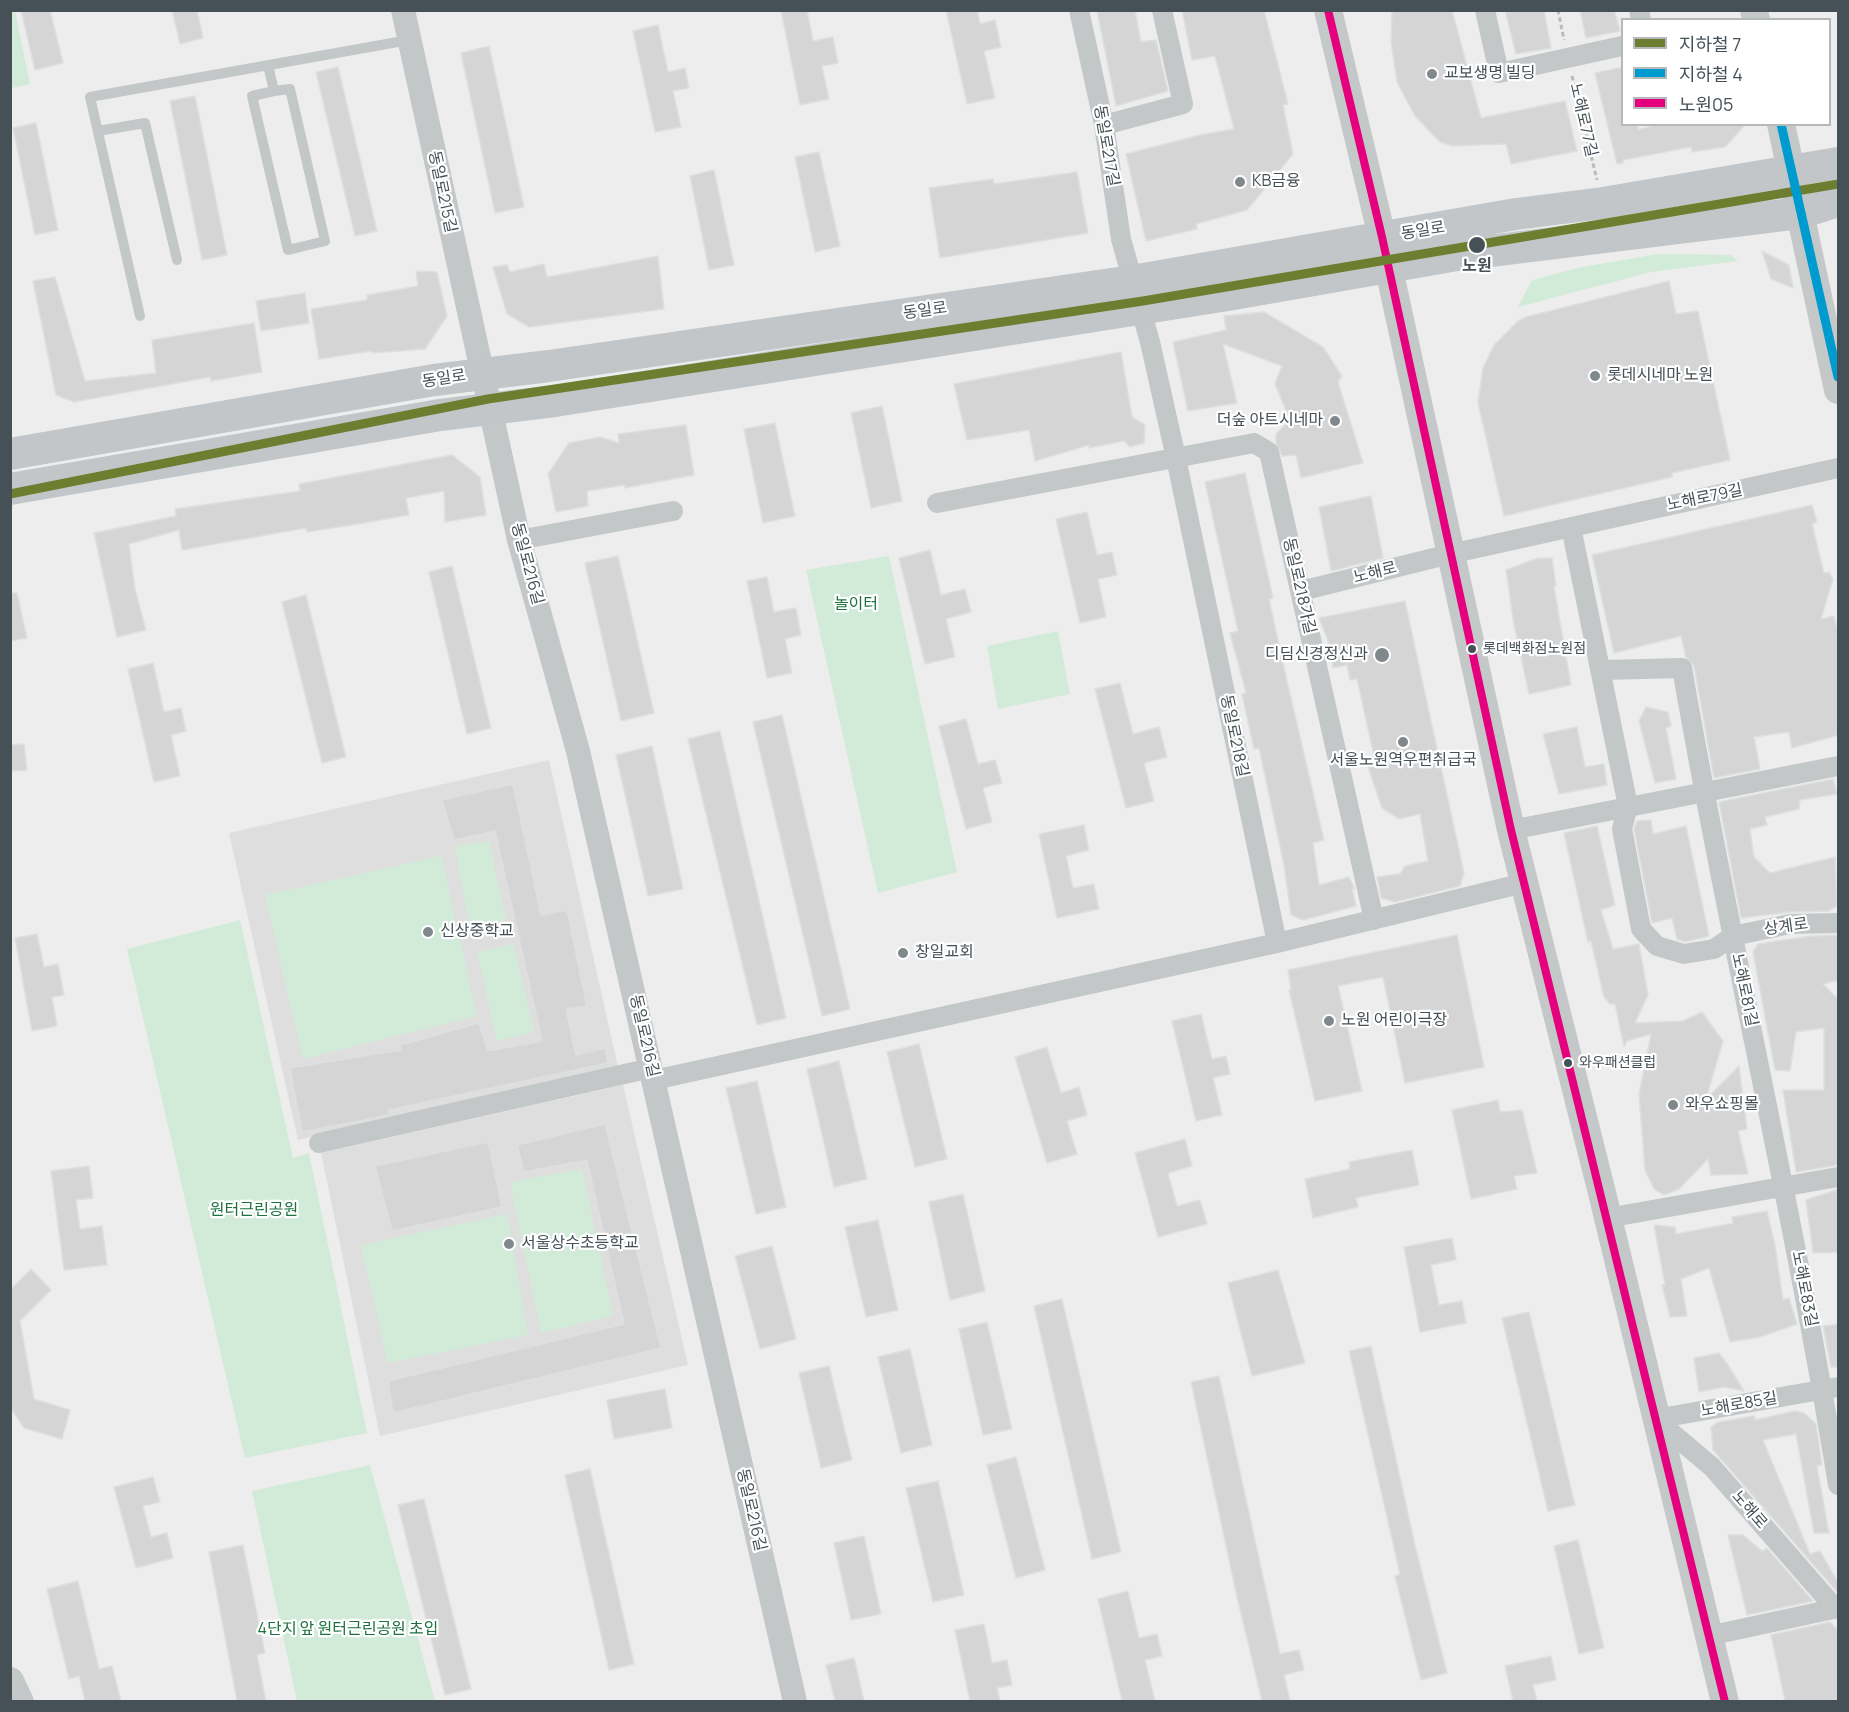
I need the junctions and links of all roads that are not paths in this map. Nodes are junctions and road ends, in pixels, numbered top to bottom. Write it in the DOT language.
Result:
graph roads {
  1 [pos="403,10"];
  2 [pos="1079,10"];
  3 [pos="1162,10"];
  4 [pos="1328,10"];
  5 [pos="1485,10"];
  6 [pos="409,40"];
  7 [pos="1621,46"];
  8 [pos="268,65"];
  9 [pos="274,91"];
  10 [pos="1104,125"];
  11 [pos="1782,126"];
  12 [pos="98,131"];
  13 [pos="1839,163"];
  14 [pos="1793,172"];
  15 [pos="1839,201"];
  16 [pos="1800,213"];
  17 [pos="1382,237"];
  18 [pos="177,260"];
  19 [pos="1389,268"];
  20 [pos="1136,294"];
  21 [pos="140,316"];
  22 [pos="482,373"];
  23 [pos="1839,390"];
  24 [pos="490,408"];
  25 [pos="10,454"];
  26 [pos="1176,458"];
  27 [pos="1839,468"];
  28 [pos="10,489"];
  29 [pos="937,503"];
  30 [pos="674,511"];
  31 [pos="1571,527"];
  32 [pos="519,540"];
  33 [pos="1449,554"];
  34 [pos="1301,591"];
  35 [pos="1602,670"];
  36 [pos="1839,766"];
  37 [pos="1703,793"];
  38 [pos="1628,806"];
  39 [pos="1511,830"];
  40 [pos="1524,883"];
  41 [pos="1374,920"];
  42 [pos="1839,923"];
  43 [pos="1733,936"];
  44 [pos="1277,943"];
  45 [pos="653,1074"];
  46 [pos="319,1143"];
  47 [pos="1839,1177"];
  48 [pos="1784,1187"];
  49 [pos="1607,1218"];
  50 [pos="1831,1389"];
  51 [pos="1656,1419"];
  52 [pos="1839,1485"];
  53 [pos="1837,1608"];
  54 [pos="1708,1636"];
  55 [pos="10,1681"];
  56 [pos="20,1701"];
  57 [pos="791,1701"];
  58 [pos="1725,1701"];
  1 -- 6 [label="street, 동일로215길"];
  2 -- 10 [label="street, 동일로217길"];
  3 -- 10 [label="street"];
  4 -- 17 [label="main road"];
  5 -- 7 [label="street"];
  6 -- 8 [label="lane"];
  6 -- 22 [label="street, 동일로215길"];
  8 -- 9 [label="lane"];
  8 -- 12 [label="lane"];
  9 -- 9 [label="lane"];
  10 -- 20 [label="street, 동일로217길"];
  11 -- 14 [label="main road"];
  12 -- 18 [label="lane"];
  12 -- 21 [label="lane"];
  13 -- 14 [label="main road, 동일로"];
  14 -- 16 [label="main road"];
  14 -- 17 [label="main road, 동일로"];
  15 -- 16 [label="main road, 동일로"];
  16 -- 19 [label="main road, 동일로"];
  16 -- 23 [label="main road"];
  17 -- 19 [label="main road"];
  17 -- 20 [label="main road, 동일로"];
  19 -- 20 [label="main road, 동일로"];
  19 -- 33 [label="main road"];
  20 -- 22 [label="main road, 동일로"];
  20 -- 24 [label="main road, 동일로"];
  20 -- 26 [label="street, 동일로218길"];
  22 -- 24 [label="street, 동일로216길"];
  22 -- 25 [label="main road, 동일로"];
  24 -- 28 [label="main road, 동일로"];
  24 -- 32 [label="street, 동일로216길"];
  26 -- 29 [label="street, 동일로218가길"];
  26 -- 34 [label="street, 동일로218가길"];
  26 -- 44 [label="street, 동일로218길"];
  27 -- 31 [label="street, 노해로79길"];
  30 -- 32 [label="street"];
  31 -- 33 [label="street, 노해로79길"];
  31 -- 35 [label="street"];
  32 -- 45 [label="street, 동일로216길"];
  33 -- 34 [label="street, 노해로"];
  33 -- 39 [label="main road"];
  34 -- 41 [label="street, 동일로218가길"];
  35 -- 37 [label="street"];
  35 -- 38 [label="street"];
  36 -- 37 [label="street"];
  37 -- 38 [label="street"];
  37 -- 43 [label="street, 노해로81길"];
  38 -- 39 [label="street"];
  38 -- 43 [label="street, 상계로"];
  39 -- 40 [label="main road"];
  40 -- 41 [label="street"];
  40 -- 49 [label="main road"];
  41 -- 44 [label="street"];
  42 -- 43 [label="street, 상계로"];
  43 -- 48 [label="street, 노해로81길"];
  44 -- 45 [label="street"];
  45 -- 46 [label="street"];
  45 -- 57 [label="street, 동일로216길"];
  47 -- 48 [label="street"];
  48 -- 49 [label="street"];
  48 -- 50 [label="street, 노해로83길"];
  49 -- 51 [label="main road"];
  50 -- 51 [label="street, 노해로85길"];
  50 -- 52 [label="street"];
  51 -- 53 [label="street, 노해로"];
  51 -- 54 [label="main road"];
  53 -- 54 [label="street"];
  54 -- 58 [label="main road"];
  55 -- 56 [label="main road"];
}
